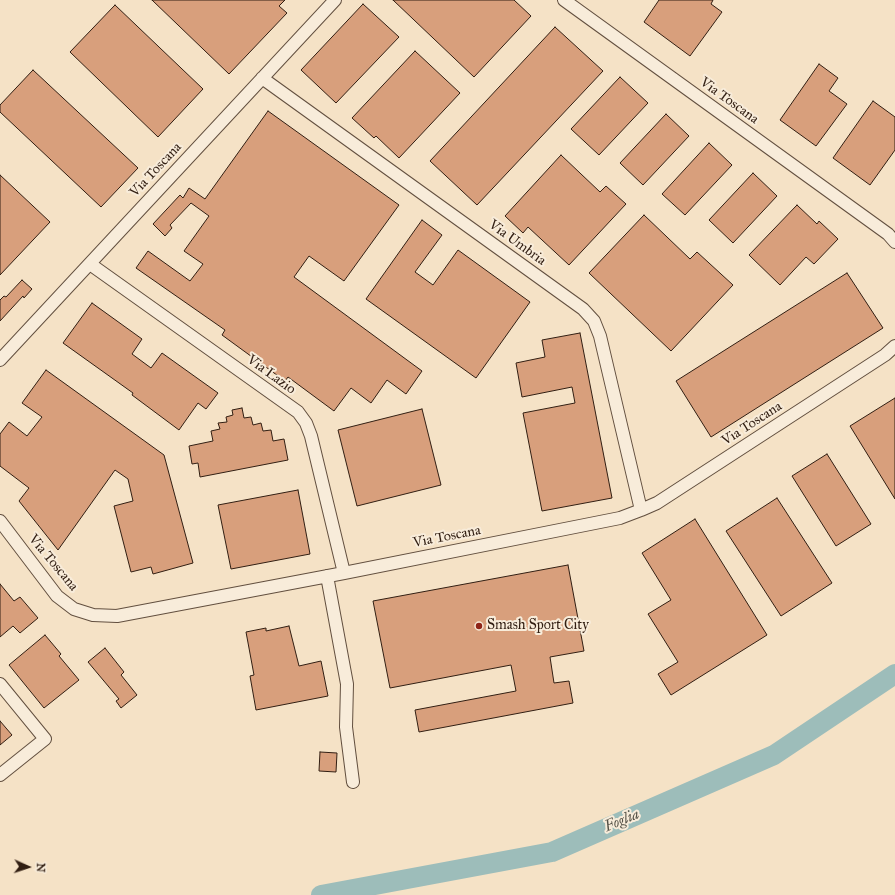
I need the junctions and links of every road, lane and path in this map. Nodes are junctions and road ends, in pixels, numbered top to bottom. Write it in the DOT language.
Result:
graph roads {
  1 [pos="335,0"];
  2 [pos="564,0"];
  3 [pos="262,78"];
  4 [pos="895,242"];
  5 [pos="90,264"];
  6 [pos="895,346"];
  7 [pos="0,360"];
  8 [pos="642,510"];
  9 [pos="2,526"];
  10 [pos="344,573"];
  11 [pos="327,576"];
  12 [pos="0,684"];
  13 [pos="0,775"];
  14 [pos="353,782"];
  1 -- 3 [label="street, Via Toscana"];
  2 -- 4 [label="street, Via Toscana"];
  3 -- 5 [label="street, Via Toscana"];
  3 -- 8 [label="street, Via Umbria"];
  5 -- 7 [label="street, Via Toscana"];
  5 -- 10 [label="street, Via Lazio"];
  6 -- 8 [label="street, Via Toscana"];
  8 -- 10 [label="street, Via Toscana"];
  9 -- 11 [label="street, Via Toscana"];
  10 -- 11 [label="street, Via Toscana"];
  11 -- 14 [label="street"];
  12 -- 13 [label="street"];
}
